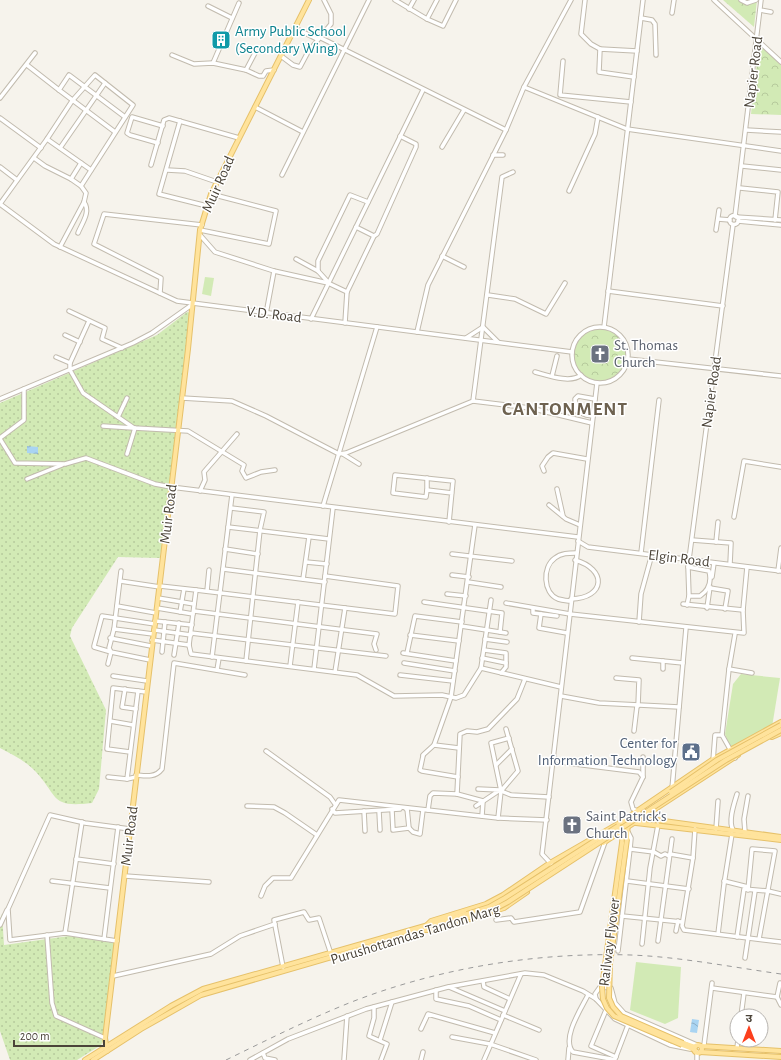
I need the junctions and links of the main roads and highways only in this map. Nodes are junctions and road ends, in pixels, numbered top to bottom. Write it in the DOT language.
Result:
graph roads {
  1 [pos="309,0"];
  2 [pos="781,724"];
  3 [pos="781,731"];
  4 [pos="628,817"];
  5 [pos="642,818"];
  6 [pos="624,820"];
  7 [pos="636,823"];
  8 [pos="628,827"];
  9 [pos="623,830"];
  10 [pos="733,832"];
  11 [pos="781,837"];
  12 [pos="781,840"];
  13 [pos="467,916"];
  14 [pos="426,928"];
  15 [pos="682,1044"];
  16 [pos="106,1045"];
  17 [pos="698,1048"];
  18 [pos="107,1051"];
  19 [pos="781,1051"];
  20 [pos="781,1058"];
  21 [pos="85,1060"];
  22 [pos="93,1060"];
  1 -- 16 [label="main road, Muir Road"];
  2 -- 4 [label="main road, Purushottamdas Tandon Marg"];
  2 -- 13 [label="main road, bridge"];
  3 -- 5 [label="main road, Purushottamdas Tandon Marg"];
  3 -- 13 [label="main road, bridge"];
  4 -- 6 [label="main road, Purushottamdas Tandon Marg"];
  4 -- 8 [label="main road, Railway Flyover"];
  5 -- 7 [label="main road, Purushottamdas Tandon Marg"];
  5 -- 10 [label="main road"];
  6 -- 9 [label="main road, Railway Flyover"];
  6 -- 14 [label="main road, Purushottamdas Tandon Marg"];
  7 -- 8 [label="main road, Purushottamdas Tandon Marg"];
  7 -- 10 [label="main road"];
  8 -- 9 [label="main road, Purushottamdas Tandon Marg"];
  8 -- 15 [label="main road, Railway Flyover, bridge"];
  9 -- 14 [label="main road, Purushottamdas Tandon Marg"];
  9 -- 15 [label="main road, Railway Flyover, bridge"];
  10 -- 11 [label="main road"];
  10 -- 12 [label="main road"];
  13 -- 14 [label="main road"];
  14 -- 16 [label="main road"];
  14 -- 18 [label="main road, Purushottamdas Tandon Marg"];
  15 -- 17 [label="main road, Railway Flyover"];
  15 -- 17 [label="main road, Railway Flyover"];
  16 -- 18 [label="main road, Muir Road"];
  16 -- 21 [label="main road"];
  17 -- 19 [label="main road"];
  17 -- 20 [label="main road"];
  18 -- 22 [label="main road, Purushottamdas Tandon Marg"];
}
